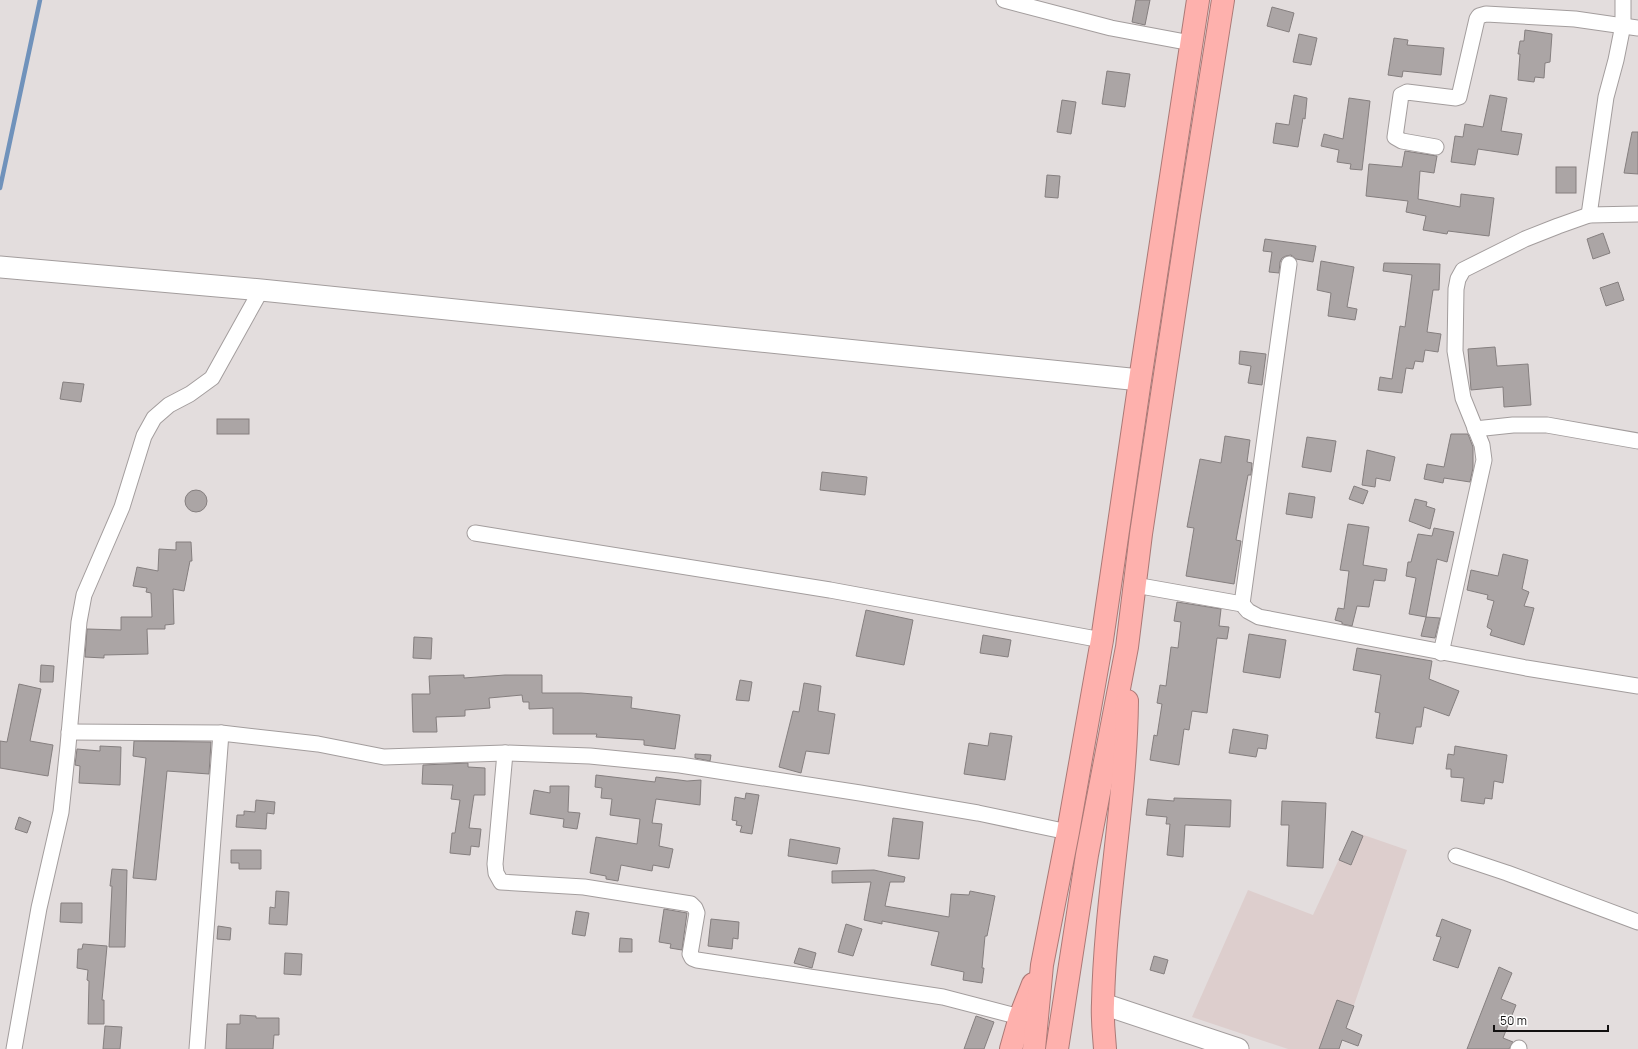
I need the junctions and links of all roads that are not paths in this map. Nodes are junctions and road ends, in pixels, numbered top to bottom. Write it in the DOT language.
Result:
graph roads {
  1 [pos="1004,0"];
  2 [pos="1198,0"];
  3 [pos="1223,0"];
  4 [pos="1623,0"];
  5 [pos="1623,25"];
  6 [pos="1638,28"];
  7 [pos="1191,43"];
  8 [pos="1436,147"];
  9 [pos="1638,214"];
  10 [pos="1589,216"];
  11 [pos="1289,264"];
  12 [pos="0,267"];
  13 [pos="261,290"];
  14 [pos="1140,380"];
  15 [pos="1475,428"];
  16 [pos="1638,441"];
  17 [pos="475,533"];
  18 [pos="1135,585"];
  19 [pos="1242,604"];
  20 [pos="1102,640"];
  21 [pos="1127,648"];
  22 [pos="1441,652"];
  23 [pos="1638,686"];
  24 [pos="69,732"];
  25 [pos="221,733"];
  26 [pos="504,753"];
  27 [pos="1068,832"];
  28 [pos="1456,856"];
  29 [pos="1638,922"];
  30 [pos="1042,965"];
  31 [pos="1103,1004"];
  32 [pos="1020,1017"];
  33 [pos="14,1049"];
  34 [pos="197,1049"];
  35 [pos="1011,1049"];
  36 [pos="1034,1049"];
  37 [pos="1057,1049"];
  38 [pos="1105,1049"];
  39 [pos="1238,1049"];
  1 -- 7 [label="street"];
  2 -- 7 [label="highway"];
  3 -- 18 [label="highway"];
  4 -- 5 [label="street"];
  5 -- 6 [label="street"];
  5 -- 8 [label="street"];
  5 -- 10 [label="street"];
  7 -- 14 [label="highway"];
  9 -- 10 [label="street"];
  10 -- 15 [label="street"];
  11 -- 19 [label="street"];
  12 -- 13 [label="street"];
  13 -- 14 [label="street"];
  13 -- 24 [label="street"];
  14 -- 20 [label="highway"];
  15 -- 16 [label="street"];
  15 -- 22 [label="street"];
  17 -- 20 [label="street"];
  18 -- 19 [label="street"];
  18 -- 21 [label="highway"];
  19 -- 22 [label="street"];
  20 -- 27 [label="highway"];
  21 -- 31 [label="highway"];
  21 -- 37 [label="highway"];
  22 -- 23 [label="street"];
  24 -- 25 [label="street"];
  24 -- 33 [label="street"];
  25 -- 26 [label="street"];
  25 -- 34 [label="street"];
  26 -- 27 [label="street"];
  26 -- 32 [label="street"];
  27 -- 30 [label="highway"];
  28 -- 29 [label="street"];
  30 -- 32 [label="highway"];
  30 -- 36 [label="highway"];
  31 -- 38 [label="highway"];
  31 -- 39 [label="street"];
  32 -- 35 [label="highway"];
}
